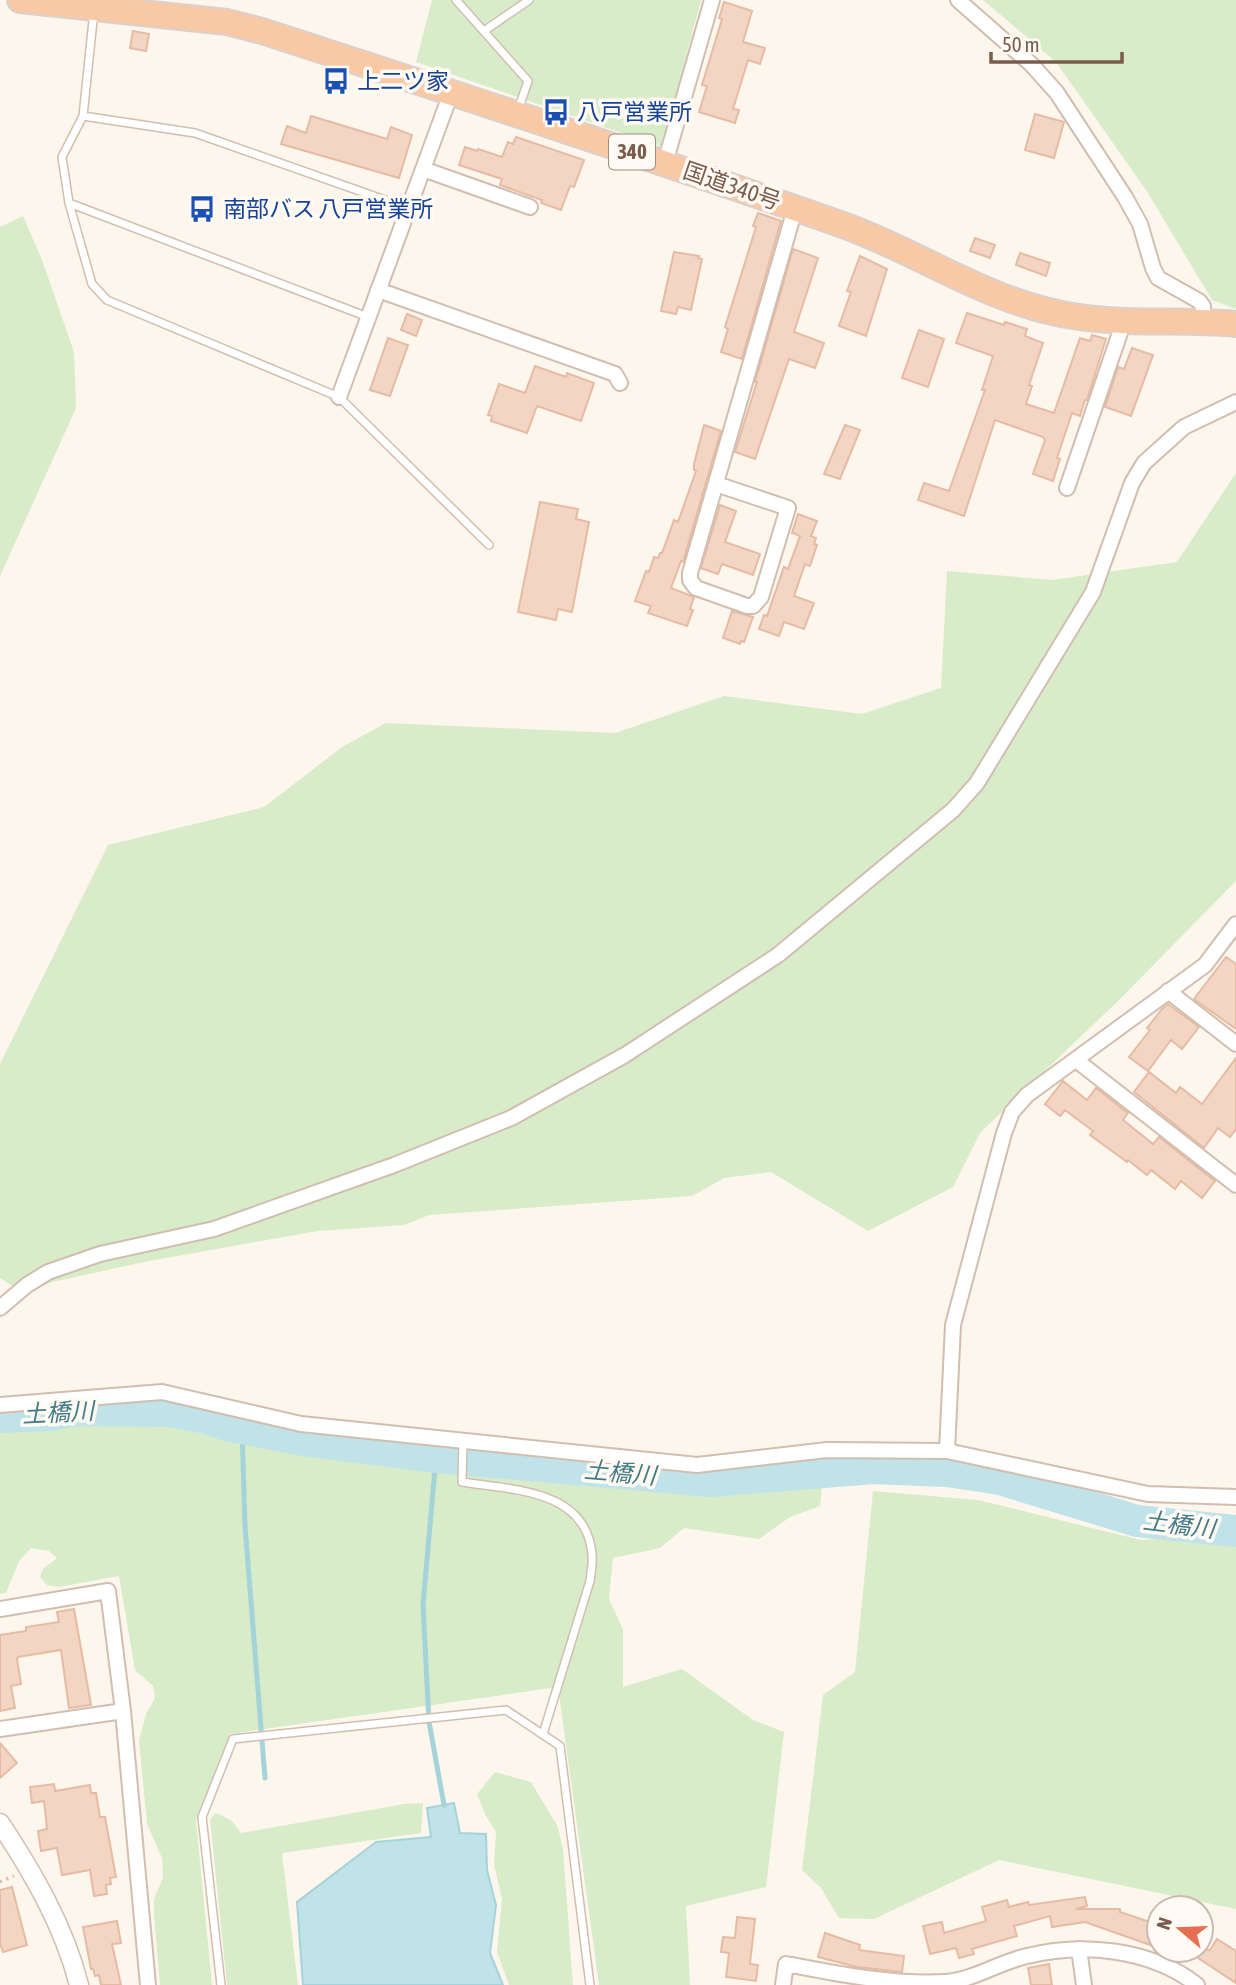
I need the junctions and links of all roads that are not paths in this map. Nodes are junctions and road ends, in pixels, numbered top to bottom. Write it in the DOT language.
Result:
graph roads {
  1 [pos="20,0"];
  2 [pos="456,0"];
  3 [pos="529,0"];
  4 [pos="712,0"];
  5 [pos="958,0"];
  6 [pos="95,8"];
  7 [pos="484,31"];
  8 [pos="451,93"];
  9 [pos="516,114"];
  10 [pos="83,116"];
  11 [pos="665,163"];
  12 [pos="423,169"];
  13 [pos="69,203"];
  14 [pos="530,207"];
  15 [pos="408,208"];
  16 [pos="795,209"];
  17 [pos="378,290"];
  18 [pos="369,317"];
  19 [pos="1124,321"];
  20 [pos="1203,321"];
  21 [pos="1236,324"];
  22 [pos="620,383"];
  23 [pos="339,397"];
  24 [pos="1236,402"];
  25 [pos="716,484"];
  26 [pos="1067,488"];
  27 [pos="489,545"];
  28 [pos="1236,924"];
  29 [pos="1168,991"];
  30 [pos="1236,1044"];
  31 [pos="1076,1060"];
  32 [pos="1236,1185"];
  33 [pos="0,1308"];
  34 [pos="0,1405"];
  35 [pos="463,1440"];
  36 [pos="947,1451"];
  37 [pos="1236,1497"];
  38 [pos="0,1609"];
  39 [pos="123,1711"];
  40 [pos="0,1729"];
  41 [pos="543,1734"];
  42 [pos="0,1824"];
  43 [pos="1079,1949"];
  44 [pos="948,1984"];
  45 [pos="79,1985"];
  46 [pos="148,1985"];
  47 [pos="221,1985"];
  48 [pos="590,1985"];
  49 [pos="783,1985"];
  50 [pos="1084,1985"];
  51 [pos="1197,1985"];
  1 -- 6 [label="highway, 国道340号 / 340"];
  2 -- 7 [label="lane"];
  3 -- 7 [label="lane"];
  4 -- 11 [label="street"];
  5 -- 20 [label="street"];
  6 -- 8 [label="highway, 国道340号 / 340"];
  6 -- 10 [label="lane"];
  7 -- 9 [label="lane"];
  8 -- 9 [label="highway, 国道340号 / 340"];
  8 -- 12 [label="street"];
  9 -- 11 [label="highway, 国道340号 / 340"];
  10 -- 13 [label="lane"];
  10 -- 15 [label="lane"];
  11 -- 16 [label="highway, 国道340号 / 340"];
  12 -- 14 [label="street"];
  12 -- 15 [label="street"];
  13 -- 18 [label="lane"];
  13 -- 23 [label="lane"];
  15 -- 17 [label="street"];
  16 -- 19 [label="highway, 国道340号 / 340"];
  16 -- 25 [label="street"];
  17 -- 18 [label="street"];
  17 -- 22 [label="street"];
  18 -- 23 [label="street"];
  19 -- 20 [label="highway, 国道340号 / 340"];
  19 -- 26 [label="street"];
  20 -- 21 [label="highway, 国道340号 / 340"];
  23 -- 27 [label="lane"];
  24 -- 33 [label="street"];
  25 -- 25 [label="street"];
  28 -- 29 [label="street"];
  29 -- 30 [label="street"];
  29 -- 31 [label="street"];
  31 -- 32 [label="street"];
  31 -- 36 [label="street"];
  34 -- 35 [label="street"];
  35 -- 36 [label="street"];
  35 -- 41 [label="lane"];
  36 -- 37 [label="street"];
  38 -- 39 [label="street"];
  39 -- 40 [label="street"];
  39 -- 46 [label="street"];
  41 -- 47 [label="lane"];
  41 -- 48 [label="lane"];
  42 -- 45 [label="street"];
  43 -- 44 [label="street"];
  43 -- 50 [label="street"];
  43 -- 51 [label="street"];
  44 -- 49 [label="street"];
}
